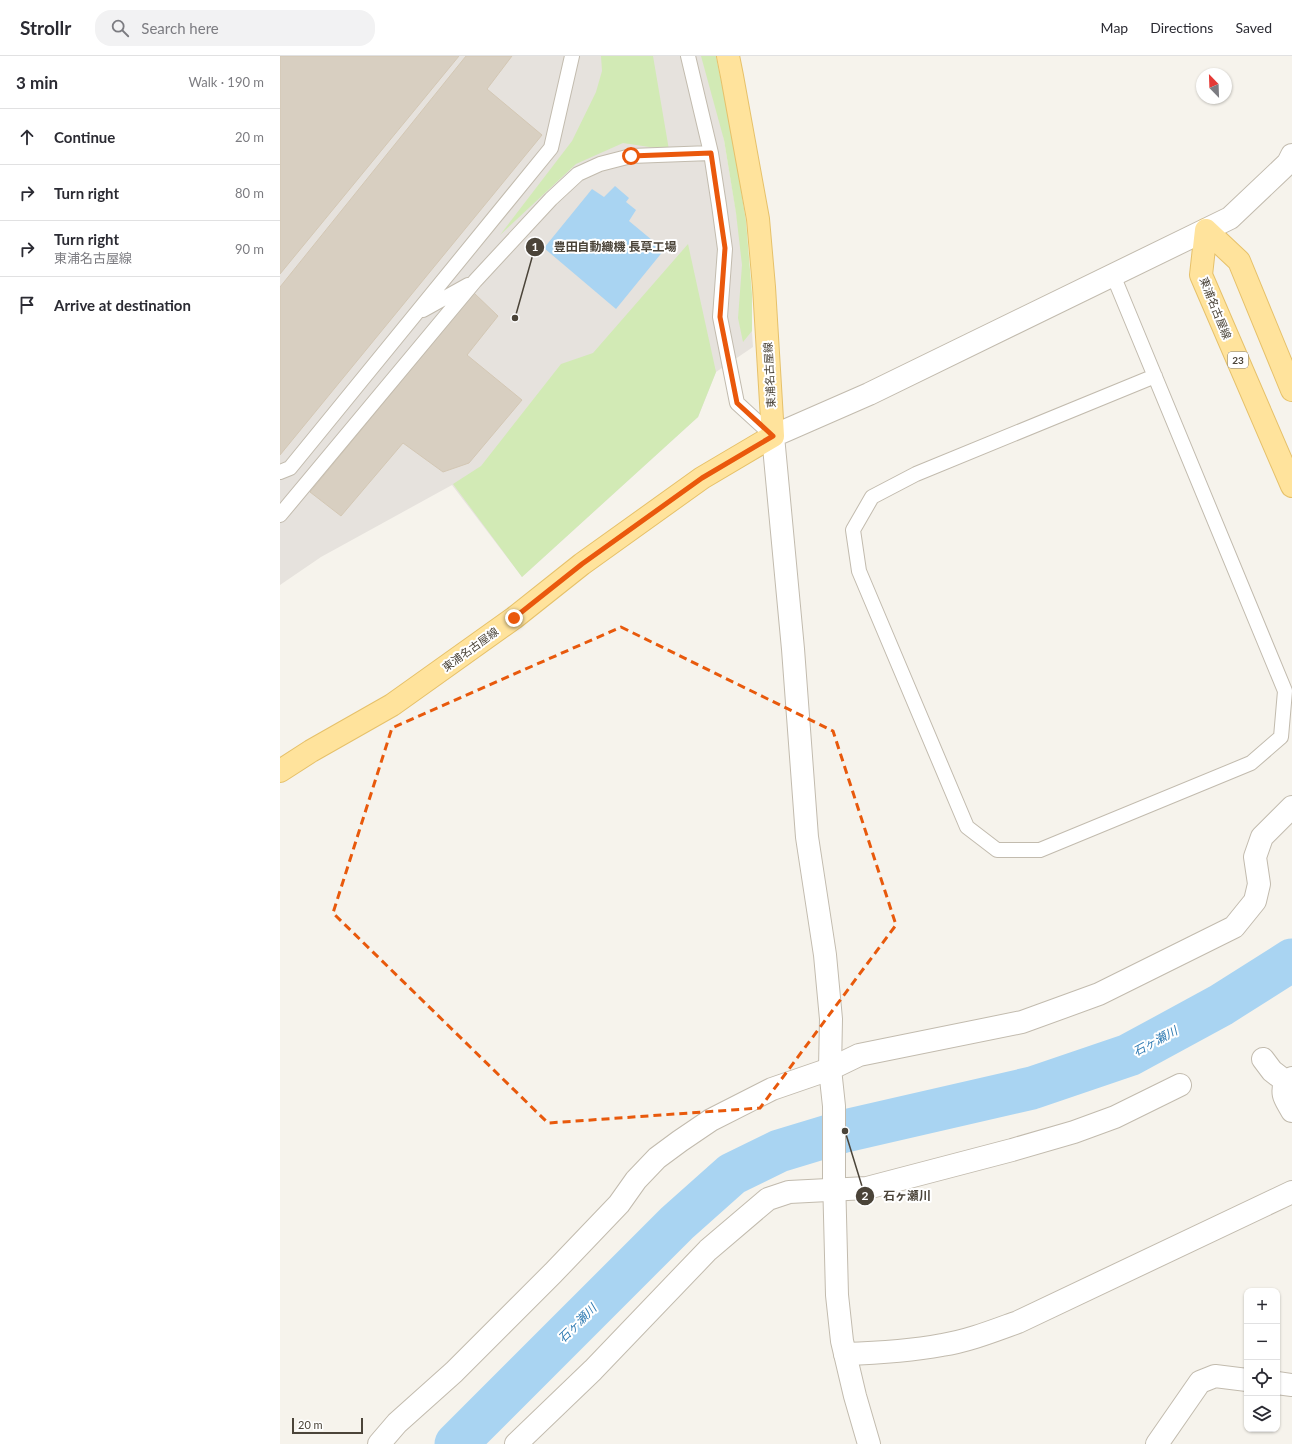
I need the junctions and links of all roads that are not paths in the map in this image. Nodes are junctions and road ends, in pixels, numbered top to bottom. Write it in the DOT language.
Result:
graph roads {
  1 [pos="572,56"];
  2 [pos="688,56"];
  3 [pos="728,56"];
  4 [pos="711,153"];
  5 [pos="1291,161"];
  6 [pos="1206,230"];
  7 [pos="1113,275"];
  8 [pos="475,281"];
  9 [pos="415,314"];
  10 [pos="1155,376"];
  11 [pos="1292,390"];
  12 [pos="773,436"];
  13 [pos="280,472"];
  14 [pos="1292,486"];
  15 [pos="280,514"];
  16 [pos="280,772"];
  17 [pos="1292,807"];
  18 [pos="1263,1059"];
  19 [pos="830,1069"];
  20 [pos="1288,1079"];
  21 [pos="1180,1085"];
  22 [pos="1292,1111"];
  23 [pos="834,1183"];
  24 [pos="1292,1192"];
  25 [pos="845,1354"];
  26 [pos="1244,1380"];
  27 [pos="1280,1384"];
  28 [pos="1292,1385"];
  29 [pos="379,1444"];
  30 [pos="516,1444"];
  31 [pos="869,1444"];
  32 [pos="1157,1444"];
  1 -- 9 [label="lane"];
  2 -- 4 [label="lane"];
  3 -- 12 [label="main road, 東浦名古屋線"];
  4 -- 8 [label="lane"];
  4 -- 12 [label="lane"];
  5 -- 6 [label="street"];
  6 -- 7 [label="street"];
  6 -- 11 [label="main road"];
  6 -- 14 [label="main road, 東浦名古屋線 / 23"];
  7 -- 10 [label="lane"];
  7 -- 12 [label="street"];
  8 -- 9 [label="lane"];
  8 -- 15 [label="lane"];
  9 -- 13 [label="lane"];
  10 -- 10 [label="lane"];
  12 -- 16 [label="main road, 東浦名古屋線"];
  12 -- 19 [label="street"];
  17 -- 19 [label="street"];
  18 -- 20 [label="street"];
  19 -- 23 [label="street"];
  19 -- 29 [label="street"];
  20 -- 22 [label="street"];
  21 -- 23 [label="street"];
  23 -- 25 [label="street"];
  23 -- 30 [label="street"];
  24 -- 25 [label="street"];
  25 -- 31 [label="street"];
  26 -- 32 [label="street"];
  27 -- 28 [label="street"];
}
